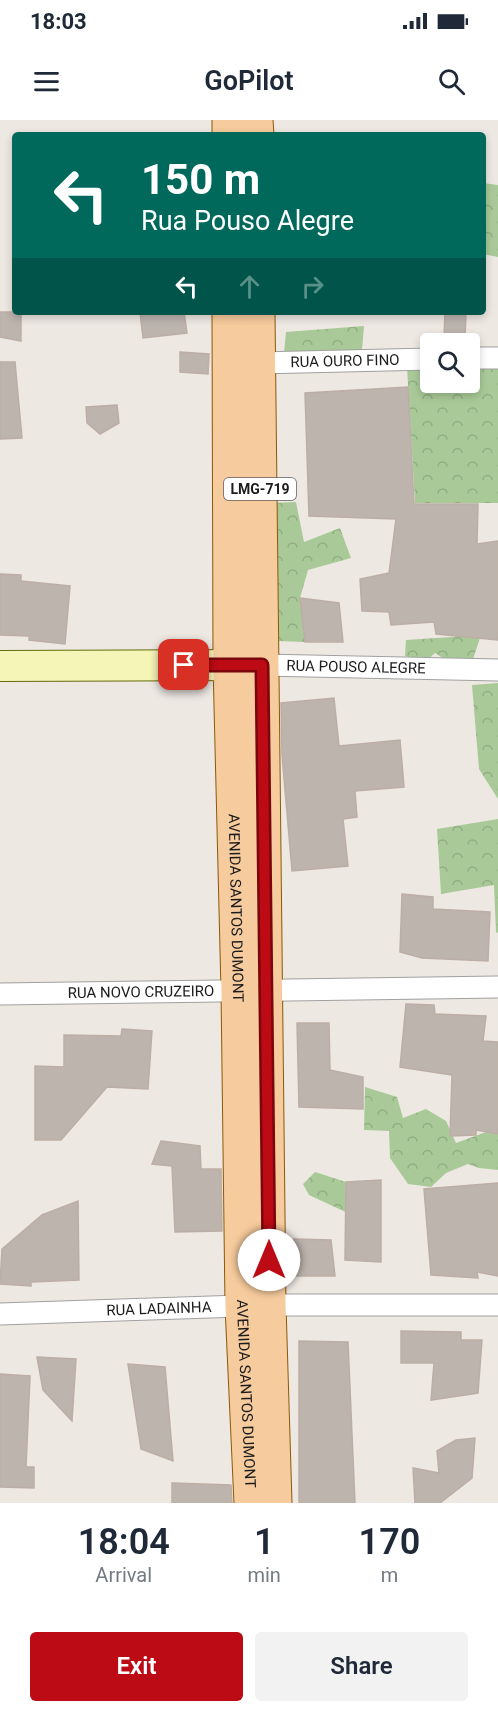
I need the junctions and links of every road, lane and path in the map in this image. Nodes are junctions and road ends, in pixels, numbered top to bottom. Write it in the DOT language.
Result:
graph roads {
  1 [pos="229,315"];
  2 [pos="258,315"];
  3 [pos="480,358"];
  4 [pos="498,358"];
  5 [pos="420,359"];
  6 [pos="258,363"];
  7 [pos="230,664"];
  8 [pos="262,665"];
  9 [pos="0,666"];
  10 [pos="498,670"];
  11 [pos="498,987"];
  12 [pos="252,990"];
  13 [pos="0,994"];
  14 [pos="256,1305"];
  15 [pos="498,1305"];
  16 [pos="0,1314"];
  17 [pos="251,1503"];
  18 [pos="275,1503"];
  1 -- 7 [label="main road, AVENIDA SANTOS DUMONT / LMG-719"];
  2 -- 6 [label="main road, AVENIDA SANTOS DUMONT / LMG-719"];
  3 -- 4 [label="street"];
  5 -- 6 [label="street, RUA OURO FINO"];
  6 -- 8 [label="main road, AVENIDA SANTOS DUMONT / LMG-719"];
  7 -- 8 [label="main road, RUA POUSO ALEGRE"];
  7 -- 9 [label="main road, RUA POUSO ALEGRE"];
  7 -- 12 [label="main road, AVENIDA SANTOS DUMONT / LMG-719"];
  8 -- 10 [label="street, RUA POUSO ALEGRE"];
  8 -- 12 [label="main road, AVENIDA SANTOS DUMONT / LMG-719"];
  11 -- 12 [label="street, RUA NOVO CRUZEIRO"];
  12 -- 13 [label="street, RUA NOVO CRUZEIRO"];
  12 -- 14 [label="main road, AVENIDA SANTOS DUMONT / LMG-719"];
  14 -- 15 [label="street, RUA LADAINHA"];
  14 -- 16 [label="street, RUA LADAINHA"];
  14 -- 17 [label="main road, AVENIDA SANTOS DUMONT / LMG-719"];
  14 -- 18 [label="main road, AVENIDA SANTOS DUMONT / LMG-719"];
}
